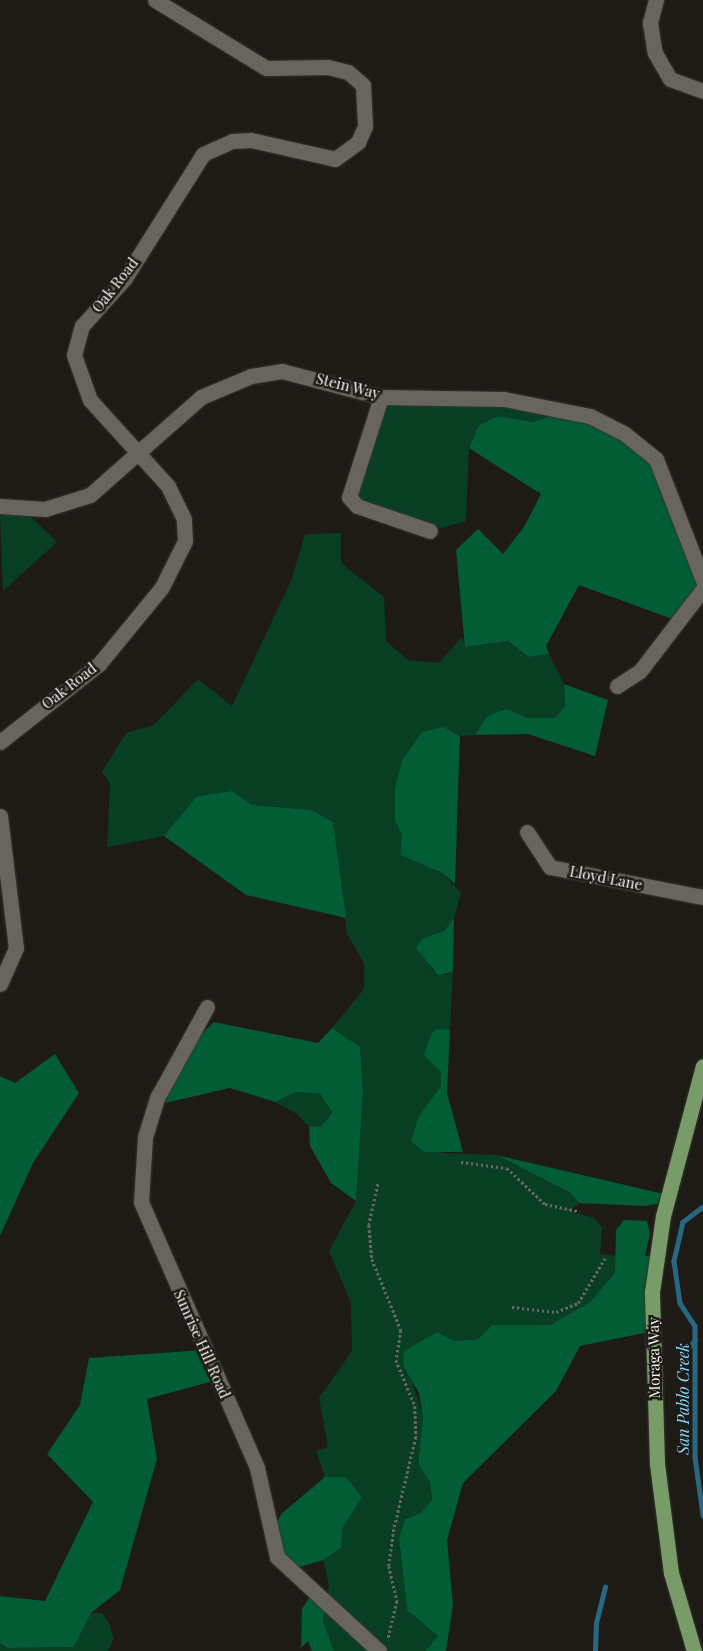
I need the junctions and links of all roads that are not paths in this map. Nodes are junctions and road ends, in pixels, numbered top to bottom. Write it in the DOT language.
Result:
graph roads {
  1 [pos="155,0"];
  2 [pos="656,0"];
  3 [pos="703,91"];
  4 [pos="381,397"];
  5 [pos="139,456"];
  6 [pos="0,506"];
  7 [pos="430,531"];
  8 [pos="703,580"];
  9 [pos="703,589"];
  10 [pos="617,686"];
  11 [pos="0,742"];
  12 [pos="0,816"];
  13 [pos="528,832"];
  14 [pos="703,896"];
  15 [pos="0,984"];
  16 [pos="207,1007"];
  17 [pos="703,1066"];
  18 [pos="383,1647"];
  19 [pos="694,1651"];
  1 -- 5 [label="street, Oak Road"];
  2 -- 3 [label="street"];
  4 -- 5 [label="street, Stein Way"];
  4 -- 7 [label="street"];
  4 -- 8 [label="street, Stein Way"];
  5 -- 6 [label="street, Stein Way"];
  5 -- 11 [label="street, Oak Road"];
  9 -- 10 [label="street"];
  12 -- 15 [label="street"];
  13 -- 14 [label="street, Lloyd Lane"];
  16 -- 18 [label="street, Sunrise Hill Road"];
  17 -- 19 [label="main road, Moraga Way"];
}
